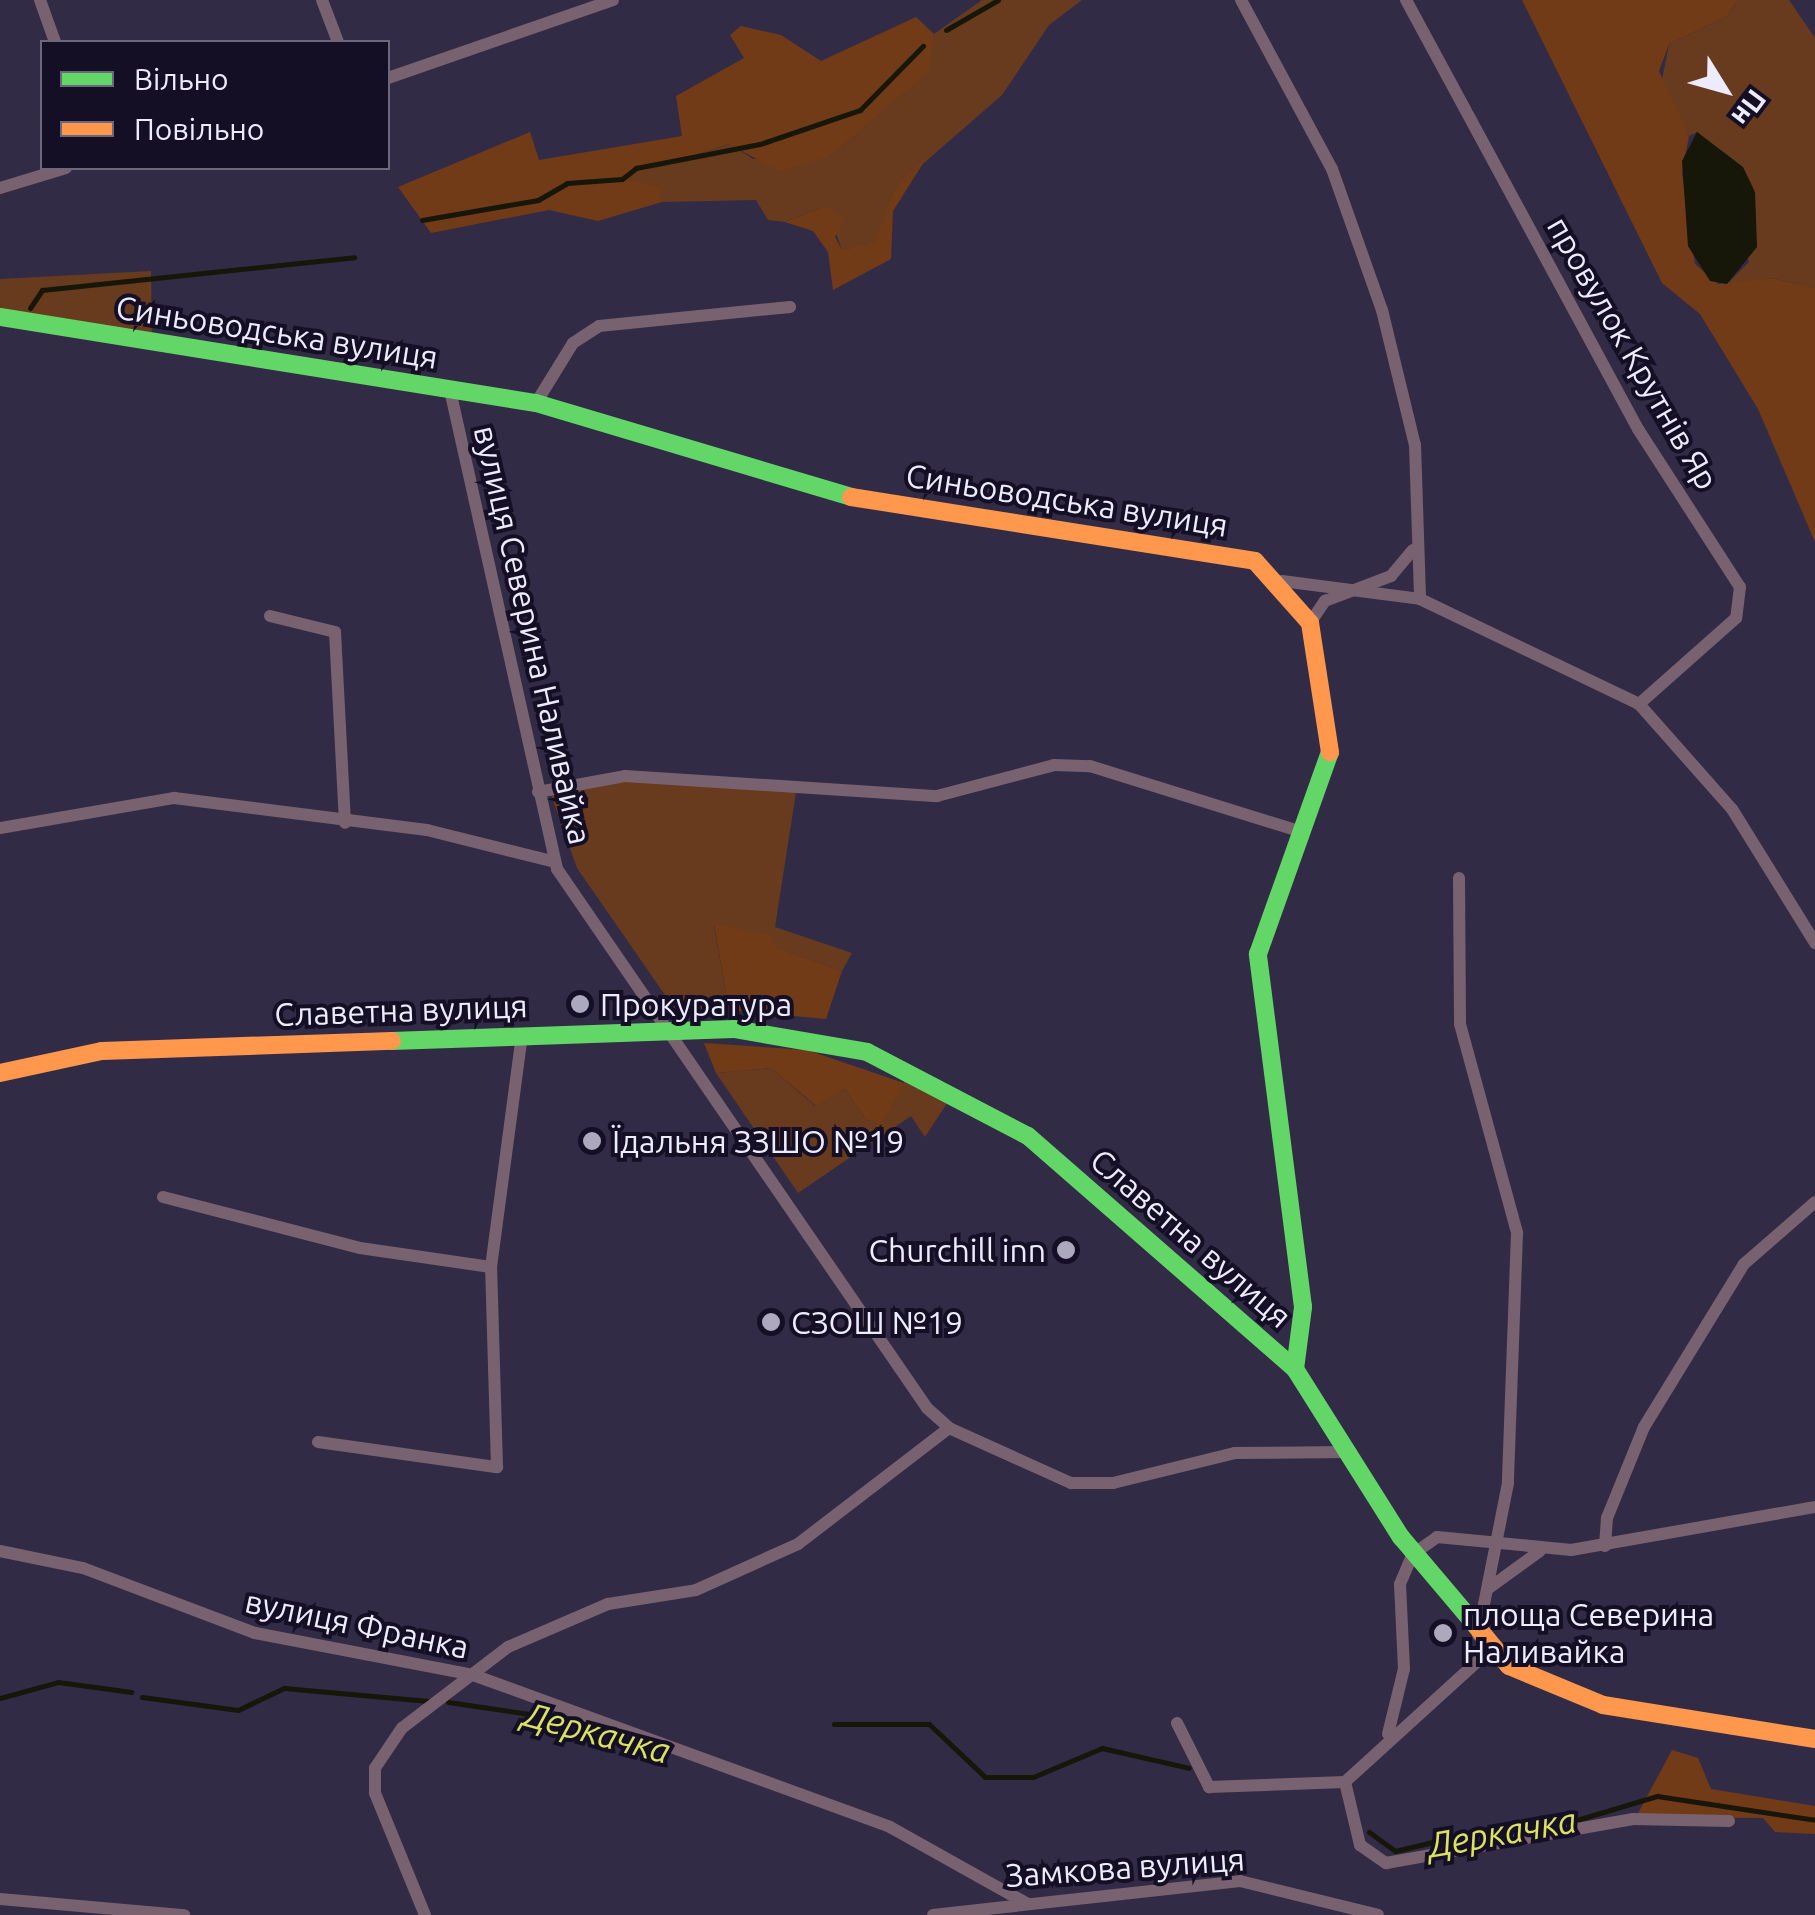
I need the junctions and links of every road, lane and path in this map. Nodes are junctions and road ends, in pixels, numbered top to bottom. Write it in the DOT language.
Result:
graph roads {
  1 [pos="40,0"];
  2 [pos="322,0"];
  3 [pos="613,0"];
  4 [pos="1241,0"];
  5 [pos="1406,0"];
  6 [pos="54,40"];
  7 [pos="337,40"];
  8 [pos="390,77"];
  9 [pos="59,170"];
  10 [pos="0,188"];
  11 [pos="790,307"];
  12 [pos="0,317"];
  13 [pos="450,390"];
  14 [pos="536,403"];
  15 [pos="1414,549"];
  16 [pos="1282,581"];
  17 [pos="1359,590"];
  18 [pos="1420,600"];
  19 [pos="270,616"];
  20 [pos="1310,623"];
  21 [pos="1639,704"];
  22 [pos="538,792"];
  23 [pos="346,823"];
  24 [pos="0,828"];
  25 [pos="1302,832"];
  26 [pos="555,862"];
  27 [pos="1459,878"];
  28 [pos="1815,943"];
  29 [pos="666,1034"];
  30 [pos="522,1035"];
  31 [pos="0,1073"];
  32 [pos="163,1197"];
  33 [pos="1815,1202"];
  34 [pos="491,1267"];
  35 [pos="1295,1369"];
  36 [pos="948,1428"];
  37 [pos="318,1442"];
  38 [pos="1353,1452"];
  39 [pos="1815,1507"];
  40 [pos="1493,1546"];
  41 [pos="1606,1546"];
  42 [pos="0,1551"];
  43 [pos="1540,1551"];
  44 [pos="1413,1554"];
  45 [pos="1489,1588"];
  46 [pos="1484,1644"];
  47 [pos="473,1674"];
  48 [pos="1177,1723"];
  49 [pos="1387,1737"];
  50 [pos="1815,1739"];
  51 [pos="1345,1782"];
  52 [pos="1729,1822"];
  53 [pos="0,1900"];
  54 [pos="1028,1904"];
  55 [pos="184,1915"];
  56 [pos="425,1915"];
  57 [pos="933,1915"];
  58 [pos="1378,1915"];
  1 -- 6 [label="street"];
  2 -- 7 [label="street"];
  3 -- 8 [label="street"];
  4 -- 15 [label="street"];
  5 -- 21 [label="street, провулок Крутнів Яр"];
  9 -- 10 [label="street"];
  11 -- 14 [label="street"];
  12 -- 13 [label="street, Синьоводська вулиця"];
  13 -- 14 [label="street, Синьоводська вулиця"];
  13 -- 22 [label="street, вулиця Северина Наливайка"];
  14 -- 16 [label="street, Синьоводська вулиця"];
  15 -- 17 [label="street"];
  15 -- 18 [label="street"];
  16 -- 17 [label="street"];
  16 -- 20 [label="street, Синьоводська вулиця"];
  17 -- 18 [label="street"];
  17 -- 20 [label="street"];
  18 -- 21 [label="street"];
  19 -- 23 [label="street"];
  20 -- 25 [label="street, Синьоводська вулиця"];
  21 -- 28 [label="street"];
  22 -- 25 [label="street"];
  22 -- 26 [label="street, вулиця Северина Наливайка"];
  23 -- 24 [label="street"];
  23 -- 26 [label="street"];
  25 -- 35 [label="street, Синьоводська вулиця"];
  26 -- 29 [label="street, вулиця Северина Наливайка"];
  27 -- 40 [label="street"];
  29 -- 30 [label="street, Славетна вулиця"];
  29 -- 35 [label="street, Славетна вулиця"];
  29 -- 36 [label="street, вулиця Северина Наливайка"];
  30 -- 31 [label="street, Славетна вулиця"];
  30 -- 34 [label="street"];
  32 -- 34 [label="street"];
  33 -- 41 [label="street"];
  34 -- 37 [label="street"];
  35 -- 38 [label="street"];
  36 -- 38 [label="street"];
  36 -- 47 [label="street"];
  38 -- 44 [label="street"];
  39 -- 41 [label="street"];
  40 -- 43 [label="street"];
  40 -- 44 [label="street"];
  40 -- 45 [label="street"];
  41 -- 43 [label="street"];
  42 -- 47 [label="street, вулиця Франка"];
  43 -- 45 [label="street"];
  44 -- 46 [label="street"];
  44 -- 49 [label="street"];
  45 -- 46 [label="street"];
  46 -- 49 [label="street"];
  46 -- 50 [label="street"];
  47 -- 54 [label="street, вулиця Франка"];
  47 -- 56 [label="street"];
  48 -- 51 [label="street"];
  49 -- 51 [label="street"];
  51 -- 52 [label="street"];
  53 -- 55 [label="street"];
  54 -- 57 [label="street, Замкова вулиця"];
  54 -- 58 [label="street, Замкова вулиця"];
}
